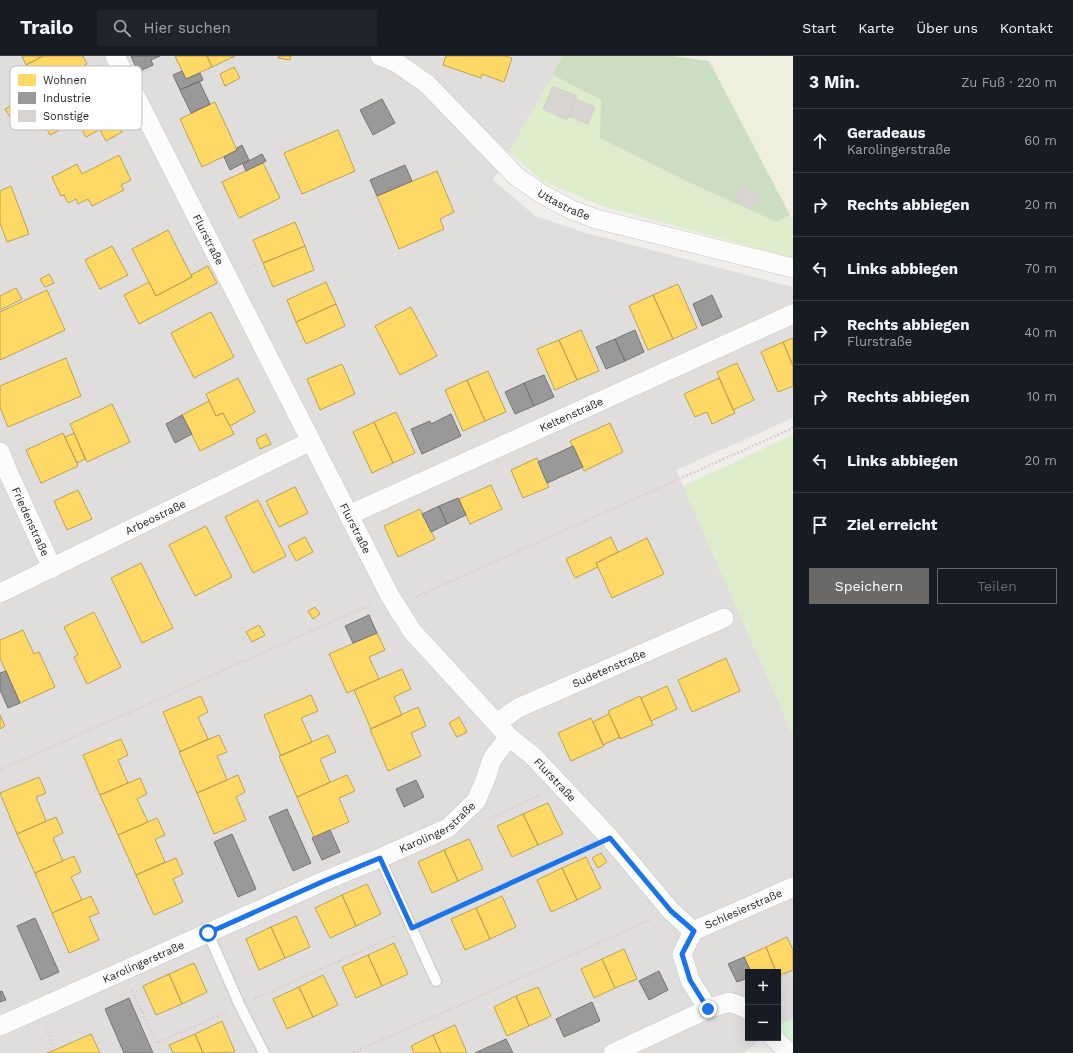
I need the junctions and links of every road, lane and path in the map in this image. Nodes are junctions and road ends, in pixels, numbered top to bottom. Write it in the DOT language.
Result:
graph roads {
  1 [pos="115,56"];
  2 [pos="380,56"];
  3 [pos="120,66"];
  4 [pos="142,109"];
  5 [pos="793,268"];
  6 [pos="793,314"];
  7 [pos="793,428"];
  8 [pos="311,441"];
  9 [pos="0,452"];
  10 [pos="349,515"];
  11 [pos="52,568"];
  12 [pos="1,589"];
  13 [pos="393,601"];
  14 [pos="724,618"];
  15 [pos="497,723"];
  16 [pos="509,737"];
  17 [pos="0,770"];
  18 [pos="610,838"];
  19 [pos="380,858"];
  20 [pos="793,887"];
  21 [pos="671,911"];
  22 [pos="412,928"];
  23 [pos="694,931"];
  24 [pos="208,933"];
  25 [pos="123,971"];
  26 [pos="436,981"];
  27 [pos="240,1006"];
  28 [pos="745,1008"];
  29 [pos="708,1009"];
  30 [pos="0,1026"];
  31 [pos="777,1041"];
  32 [pos="264,1053"];
  33 [pos="354,1053"];
  34 [pos="612,1053"];
  35 [pos="788,1053"];
  1 -- 3 [label="street, Flurstraße"];
  2 -- 5 [label="street, Uttastraße"];
  4 -- 8 [label="street, Flurstraße"];
  6 -- 10 [label="street, Keltenstraße"];
  7 -- 13 [label="path"];
  8 -- 10 [label="street, Flurstraße"];
  8 -- 11 [label="street, Arbeostraße"];
  9 -- 11 [label="street, Friedenstraße"];
  10 -- 13 [label="street, Flurstraße"];
  11 -- 12 [label="street, Arbeostraße"];
  13 -- 15 [label="street, Flurstraße"];
  13 -- 17 [label="path"];
  14 -- 15 [label="street, Sudetenstraße"];
  15 -- 16 [label="street, Flurstraße"];
  16 -- 18 [label="street, Flurstraße"];
  16 -- 19 [label="street, Karolingerstraße"];
  18 -- 21 [label="street, Flurstraße"];
  18 -- 22 [label="path"];
  19 -- 22 [label="lane"];
  19 -- 24 [label="street, Karolingerstraße"];
  20 -- 23 [label="street, Schlesierstraße"];
  21 -- 23 [label="street, Flurstraße"];
  21 -- 33 [label="path"];
  22 -- 26 [label="lane"];
  22 -- 27 [label="path"];
  23 -- 29 [label="street"];
  24 -- 25 [label="street, Karolingerstraße"];
  24 -- 27 [label="lane"];
  25 -- 27 [label="path"];
  25 -- 30 [label="street, Karolingerstraße"];
  27 -- 32 [label="lane"];
  28 -- 29 [label="street"];
  29 -- 34 [label="street"];
  31 -- 35 [label="street"];
}
